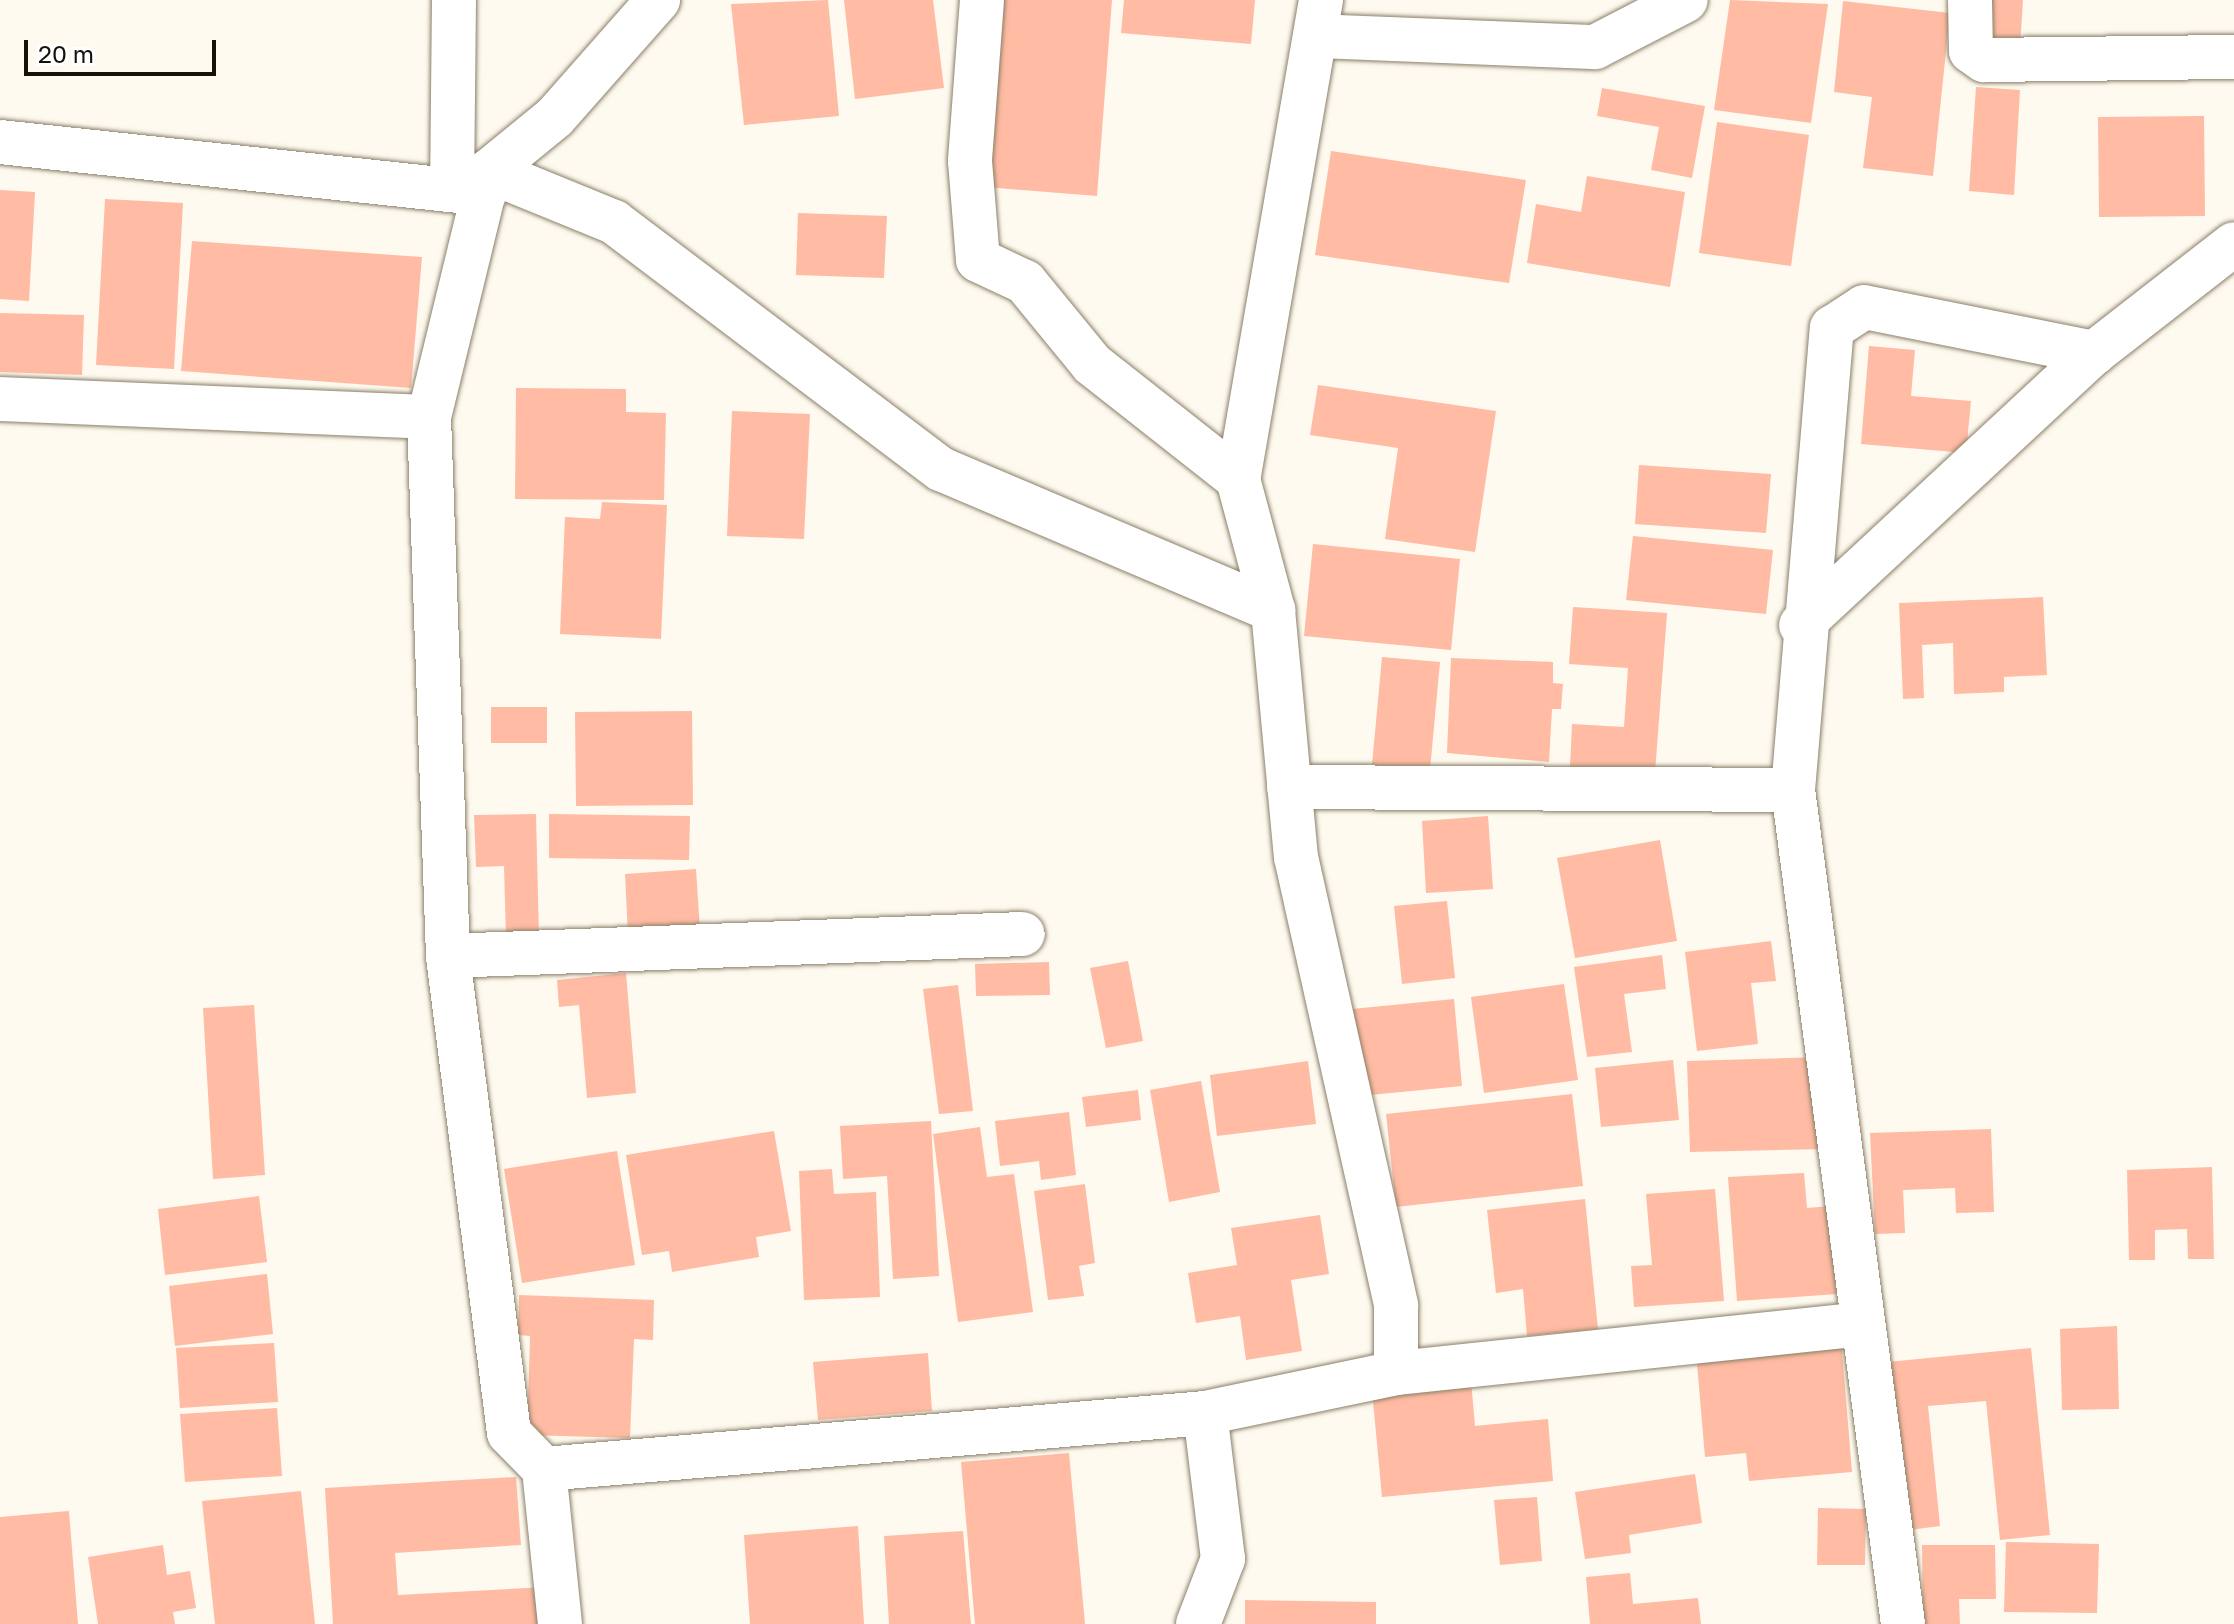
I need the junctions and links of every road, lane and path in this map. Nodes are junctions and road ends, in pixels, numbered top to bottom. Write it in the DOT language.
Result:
graph roads {
  1 [pos="454,0"];
  2 [pos="658,0"];
  3 [pos="982,0"];
  4 [pos="1686,0"];
  5 [pos="1970,0"];
  6 [pos="1318,18"];
  7 [pos="2234,57"];
  8 [pos="0,142"];
  9 [pos="475,185"];
  10 [pos="2234,244"];
  11 [pos="2094,353"];
  12 [pos="0,399"];
  13 [pos="429,417"];
  14 [pos="1238,479"];
  15 [pos="1273,610"];
  16 [pos="1801,625"];
  17 [pos="1289,787"];
  18 [pos="1793,790"];
  19 [pos="1023,934"];
  20 [pos="448,956"];
  21 [pos="1861,1324"];
  22 [pos="1396,1373"];
  23 [pos="1205,1413"];
  24 [pos="544,1469"];
  25 [pos="560,1624"];
  26 [pos="1198,1624"];
  27 [pos="1903,1624"];
  1 -- 9 [label="street"];
  2 -- 9 [label="street"];
  3 -- 14 [label="street"];
  4 -- 6 [label="street"];
  5 -- 7 [label="street"];
  6 -- 14 [label="street"];
  8 -- 9 [label="street"];
  9 -- 13 [label="street"];
  9 -- 15 [label="street"];
  10 -- 11 [label="street"];
  11 -- 16 [label="street"];
  11 -- 16 [label="street"];
  12 -- 13 [label="street"];
  13 -- 20 [label="street"];
  14 -- 15 [label="street"];
  15 -- 17 [label="street"];
  16 -- 18 [label="street"];
  17 -- 18 [label="street"];
  17 -- 22 [label="street"];
  18 -- 21 [label="street"];
  19 -- 20 [label="street"];
  20 -- 24 [label="street"];
  21 -- 22 [label="street"];
  21 -- 27 [label="street"];
  22 -- 23 [label="street"];
  23 -- 24 [label="street"];
  23 -- 26 [label="street"];
  24 -- 25 [label="street"];
}
